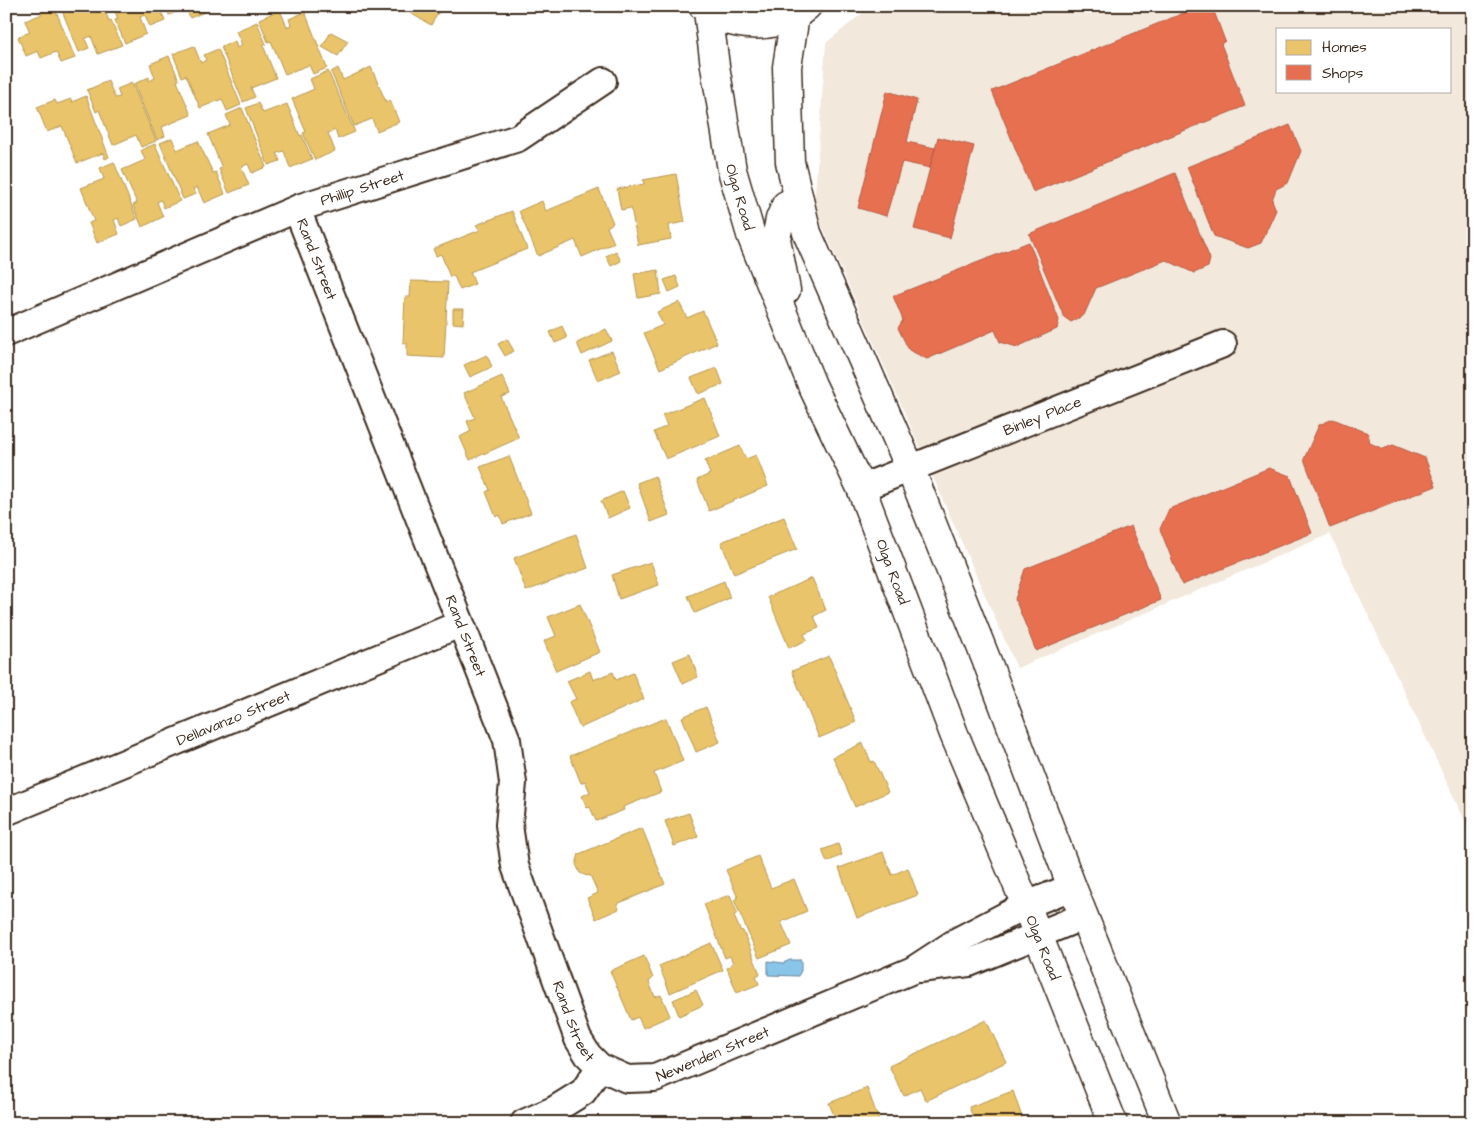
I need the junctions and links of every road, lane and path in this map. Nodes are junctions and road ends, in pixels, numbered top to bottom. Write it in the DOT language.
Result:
graph roads {
  1 [pos="706,8"];
  2 [pos="801,11"];
  3 [pos="603,81"];
  4 [pos="799,199"];
  5 [pos="296,209"];
  6 [pos="6,334"];
  7 [pos="1223,344"];
  8 [pos="812,385"];
  9 [pos="910,468"];
  10 [pos="861,488"];
  11 [pos="460,624"];
  12 [pos="6,812"];
  13 [pos="1072,887"];
  14 [pos="1026,905"];
  15 [pos="1084,916"];
  16 [pos="1038,936"];
  17 [pos="913,970"];
  18 [pos="600,1067"];
  19 [pos="524,1123"];
  20 [pos="1113,1123"];
  21 [pos="1167,1123"];
  1 -- 2 [label="main road"];
  1 -- 8 [label="main road, Olga Road"];
  2 -- 4 [label="main road"];
  3 -- 5 [label="street, Phillip Street"];
  4 -- 8 [label="main road"];
  4 -- 9 [label="main road"];
  5 -- 6 [label="street, Phillip Street"];
  5 -- 11 [label="street, Rand Street"];
  7 -- 9 [label="street, Binley Place"];
  8 -- 10 [label="main road, Olga Road"];
  9 -- 10 [label="street, Binley Place"];
  9 -- 13 [label="main road"];
  10 -- 14 [label="main road, Olga Road"];
  11 -- 12 [label="street, Dellavanzo Street"];
  11 -- 18 [label="street, Rand Street"];
  13 -- 14 [label="street, Newenden Street"];
  13 -- 15 [label="main road"];
  14 -- 16 [label="main road, Olga Road"];
  14 -- 17 [label="street, Newenden Street"];
  15 -- 16 [label="street, Newenden Street"];
  15 -- 21 [label="main road"];
  16 -- 17 [label="street, Newenden Street"];
  16 -- 20 [label="main road, Olga Road"];
  17 -- 18 [label="street, Newenden Street"];
  18 -- 19 [label="street"];
}
